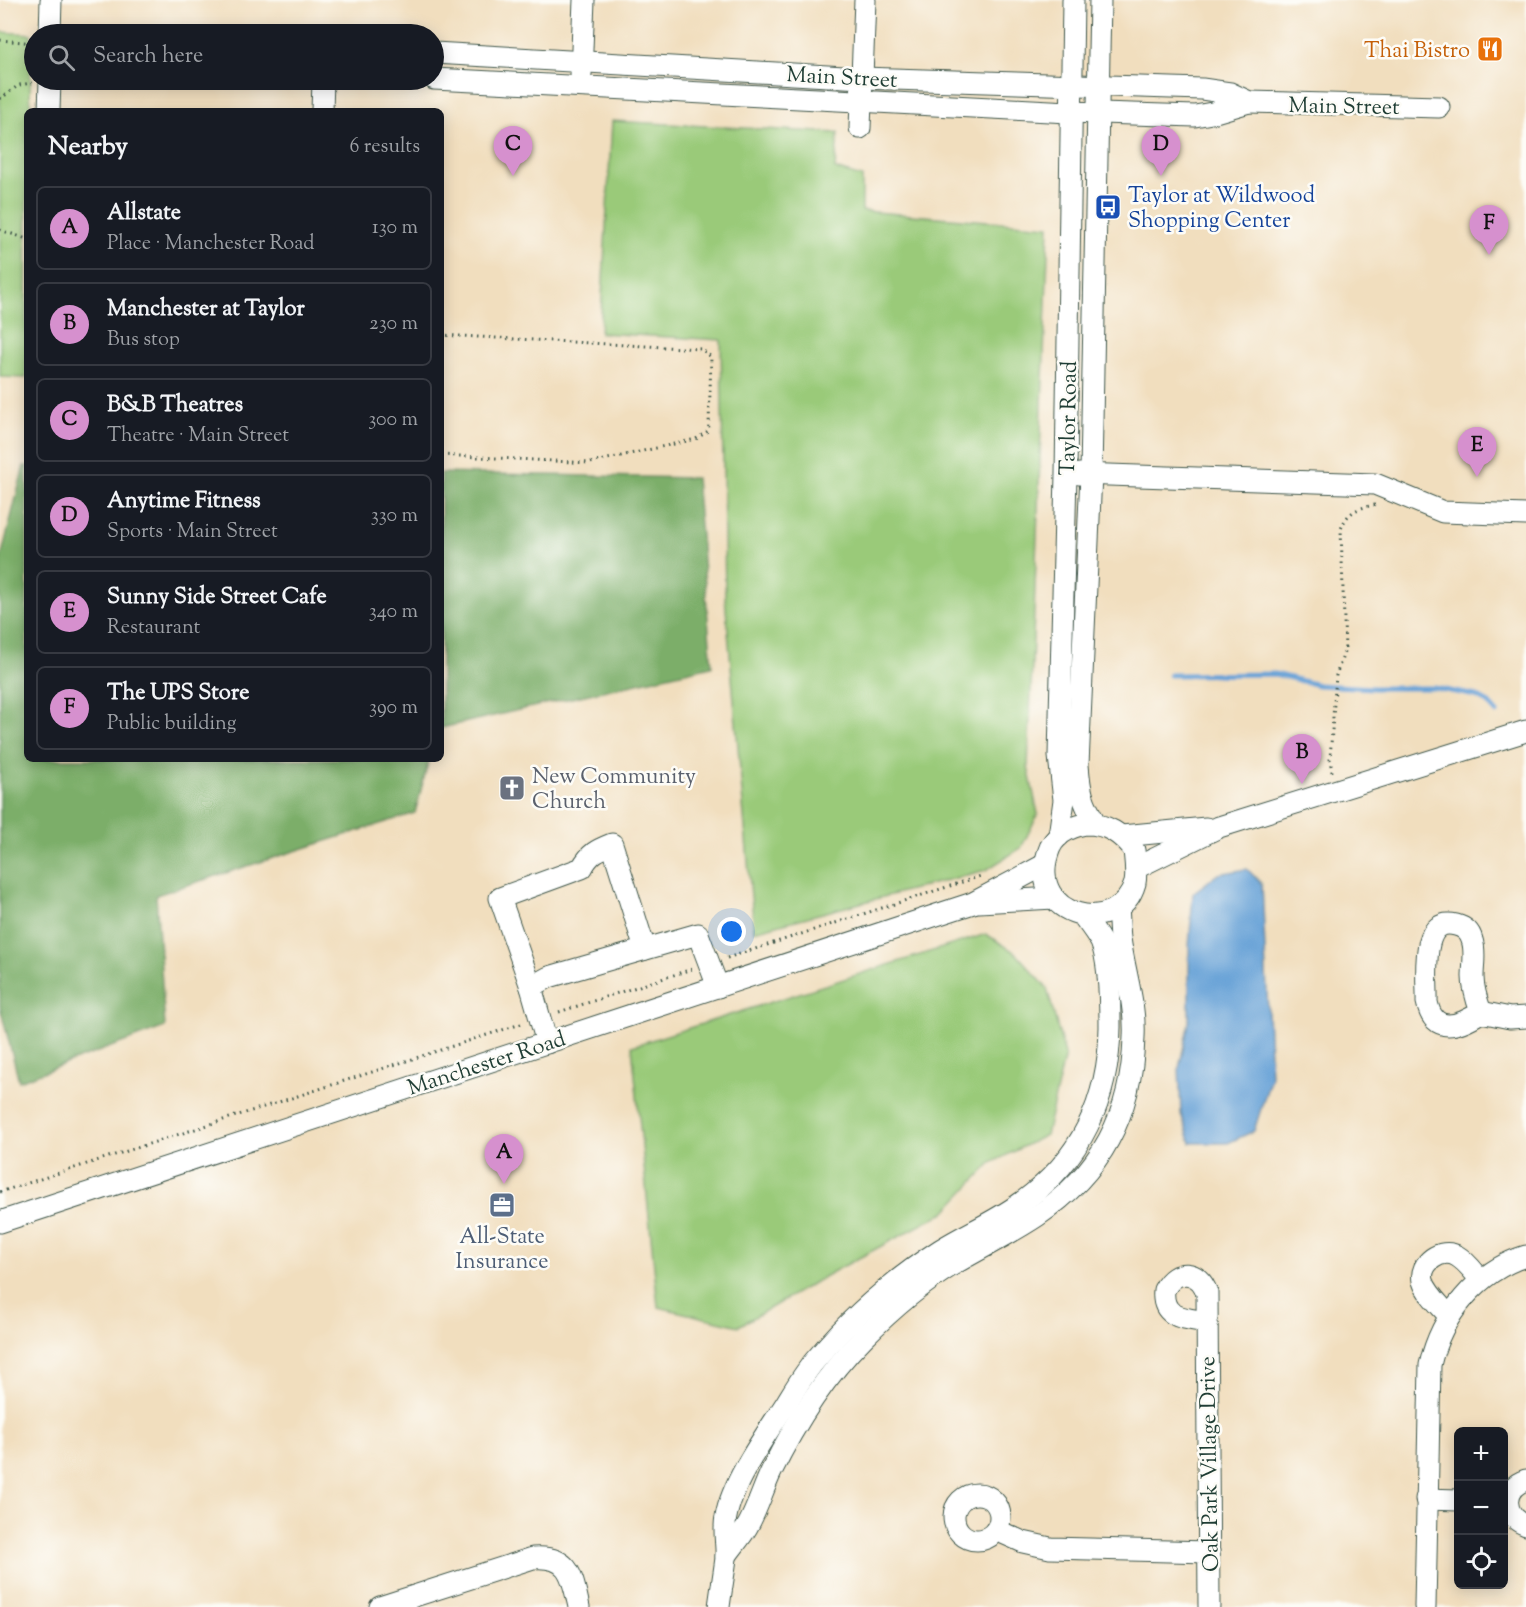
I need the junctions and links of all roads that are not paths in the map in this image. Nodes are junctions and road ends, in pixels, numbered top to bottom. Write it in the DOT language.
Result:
graph roads {
  1 [pos="51,0"];
  2 [pos="584,0"];
  3 [pos="865,0"];
  4 [pos="1073,0"];
  5 [pos="1100,0"];
  6 [pos="50,24"];
  7 [pos="444,54"];
  8 [pos="581,62"];
  9 [pos="862,78"];
  10 [pos="444,79"];
  11 [pos="1073,85"];
  12 [pos="580,86"];
  13 [pos="1098,86"];
  14 [pos="44,90"];
  15 [pos="322,90"];
  16 [pos="861,101"];
  17 [pos="1249,102"];
  18 [pos="1439,107"];
  19 [pos="48,108"];
  20 [pos="322,108"];
  21 [pos="1073,112"];
  22 [pos="1098,113"];
  23 [pos="860,128"];
  24 [pos="1066,474"];
  25 [pos="1091,474"];
  26 [pos="1526,515"];
  27 [pos="1526,731"];
  28 [pos="1096,824"];
  29 [pos="1219,827"];
  30 [pos="1059,836"];
  31 [pos="1122,836"];
  32 [pos="1044,865"];
  33 [pos="1136,868"];
  34 [pos="1054,898"];
  35 [pos="973,903"];
  36 [pos="1118,907"];
  37 [pos="1083,916"];
  38 [pos="645,950"];
  39 [pos="531,987"];
  40 [pos="718,987"];
  41 [pos="1481,1012"];
  42 [pos="1526,1017"];
  43 [pos="546,1043"];
  44 [pos="1028,1210"];
  45 [pos="0,1222"];
  46 [pos="1526,1256"];
  47 [pos="1481,1280"];
  48 [pos="1449,1316"];
  49 [pos="1207,1322"];
  50 [pos="1526,1480"];
  51 [pos="1508,1496"];
  52 [pos="1426,1499"];
  53 [pos="1454,1500"];
  54 [pos="1508,1508"];
  55 [pos="1526,1525"];
  56 [pos="996,1530"];
  57 [pos="1209,1552"];
  58 [pos="380,1607"];
  59 [pos="579,1607"];
  60 [pos="719,1607"];
  61 [pos="1209,1607"];
  62 [pos="1425,1607"];
  1 -- 6 [label="street"];
  2 -- 8 [label="street"];
  3 -- 9 [label="street"];
  4 -- 11 [label="street, Taylor Road"];
  5 -- 13 [label="street, Taylor Road"];
  7 -- 8 [label="street, Main Street"];
  8 -- 9 [label="street, Main Street"];
  8 -- 12 [label="street"];
  9 -- 11 [label="street, Main Street"];
  9 -- 16 [label="street"];
  10 -- 12 [label="street, Main Street"];
  11 -- 13 [label="street, Main Street"];
  11 -- 21 [label="street, Taylor Road"];
  12 -- 16 [label="street, Main Street"];
  13 -- 17 [label="street, Main Street"];
  13 -- 22 [label="street, Taylor Road"];
  14 -- 19 [label="street"];
  15 -- 20 [label="street"];
  16 -- 21 [label="street, Main Street"];
  16 -- 23 [label="street"];
  17 -- 18 [label="street, Main Street"];
  17 -- 22 [label="street, Main Street"];
  21 -- 22 [label="street, Main Street"];
  21 -- 24 [label="street, Taylor Road"];
  22 -- 25 [label="street, Taylor Road"];
  24 -- 25 [label="street"];
  24 -- 30 [label="street, Taylor Road"];
  25 -- 26 [label="street"];
  25 -- 28 [label="street, Taylor Road"];
  27 -- 29 [label="street"];
  28 -- 30 [label="street"];
  28 -- 31 [label="street"];
  29 -- 31 [label="street"];
  29 -- 33 [label="street"];
  30 -- 32 [label="street"];
  31 -- 33 [label="street"];
  32 -- 34 [label="street"];
  32 -- 35 [label="street, Manchester Road"];
  33 -- 36 [label="street"];
  34 -- 35 [label="street, Manchester Road"];
  34 -- 37 [label="street"];
  35 -- 40 [label="street, Manchester Road"];
  36 -- 37 [label="street"];
  36 -- 44 [label="street"];
  37 -- 44 [label="street"];
  38 -- 39 [label="street"];
  38 -- 39 [label="street"];
  38 -- 40 [label="street"];
  39 -- 43 [label="street"];
  40 -- 43 [label="street, Manchester Road"];
  41 -- 41 [label="street"];
  41 -- 42 [label="street"];
  43 -- 45 [label="street, Manchester Road"];
  44 -- 60 [label="street"];
  46 -- 47 [label="street"];
  47 -- 48 [label="street"];
  47 -- 48 [label="street"];
  48 -- 52 [label="street"];
  49 -- 57 [label="street, Oak Park Village Drive"];
  50 -- 51 [label="street"];
  52 -- 53 [label="street"];
  52 -- 62 [label="street"];
  54 -- 55 [label="street"];
  56 -- 57 [label="street"];
  57 -- 61 [label="street, Oak Park Village Drive"];
  58 -- 59 [label="street"];
}
